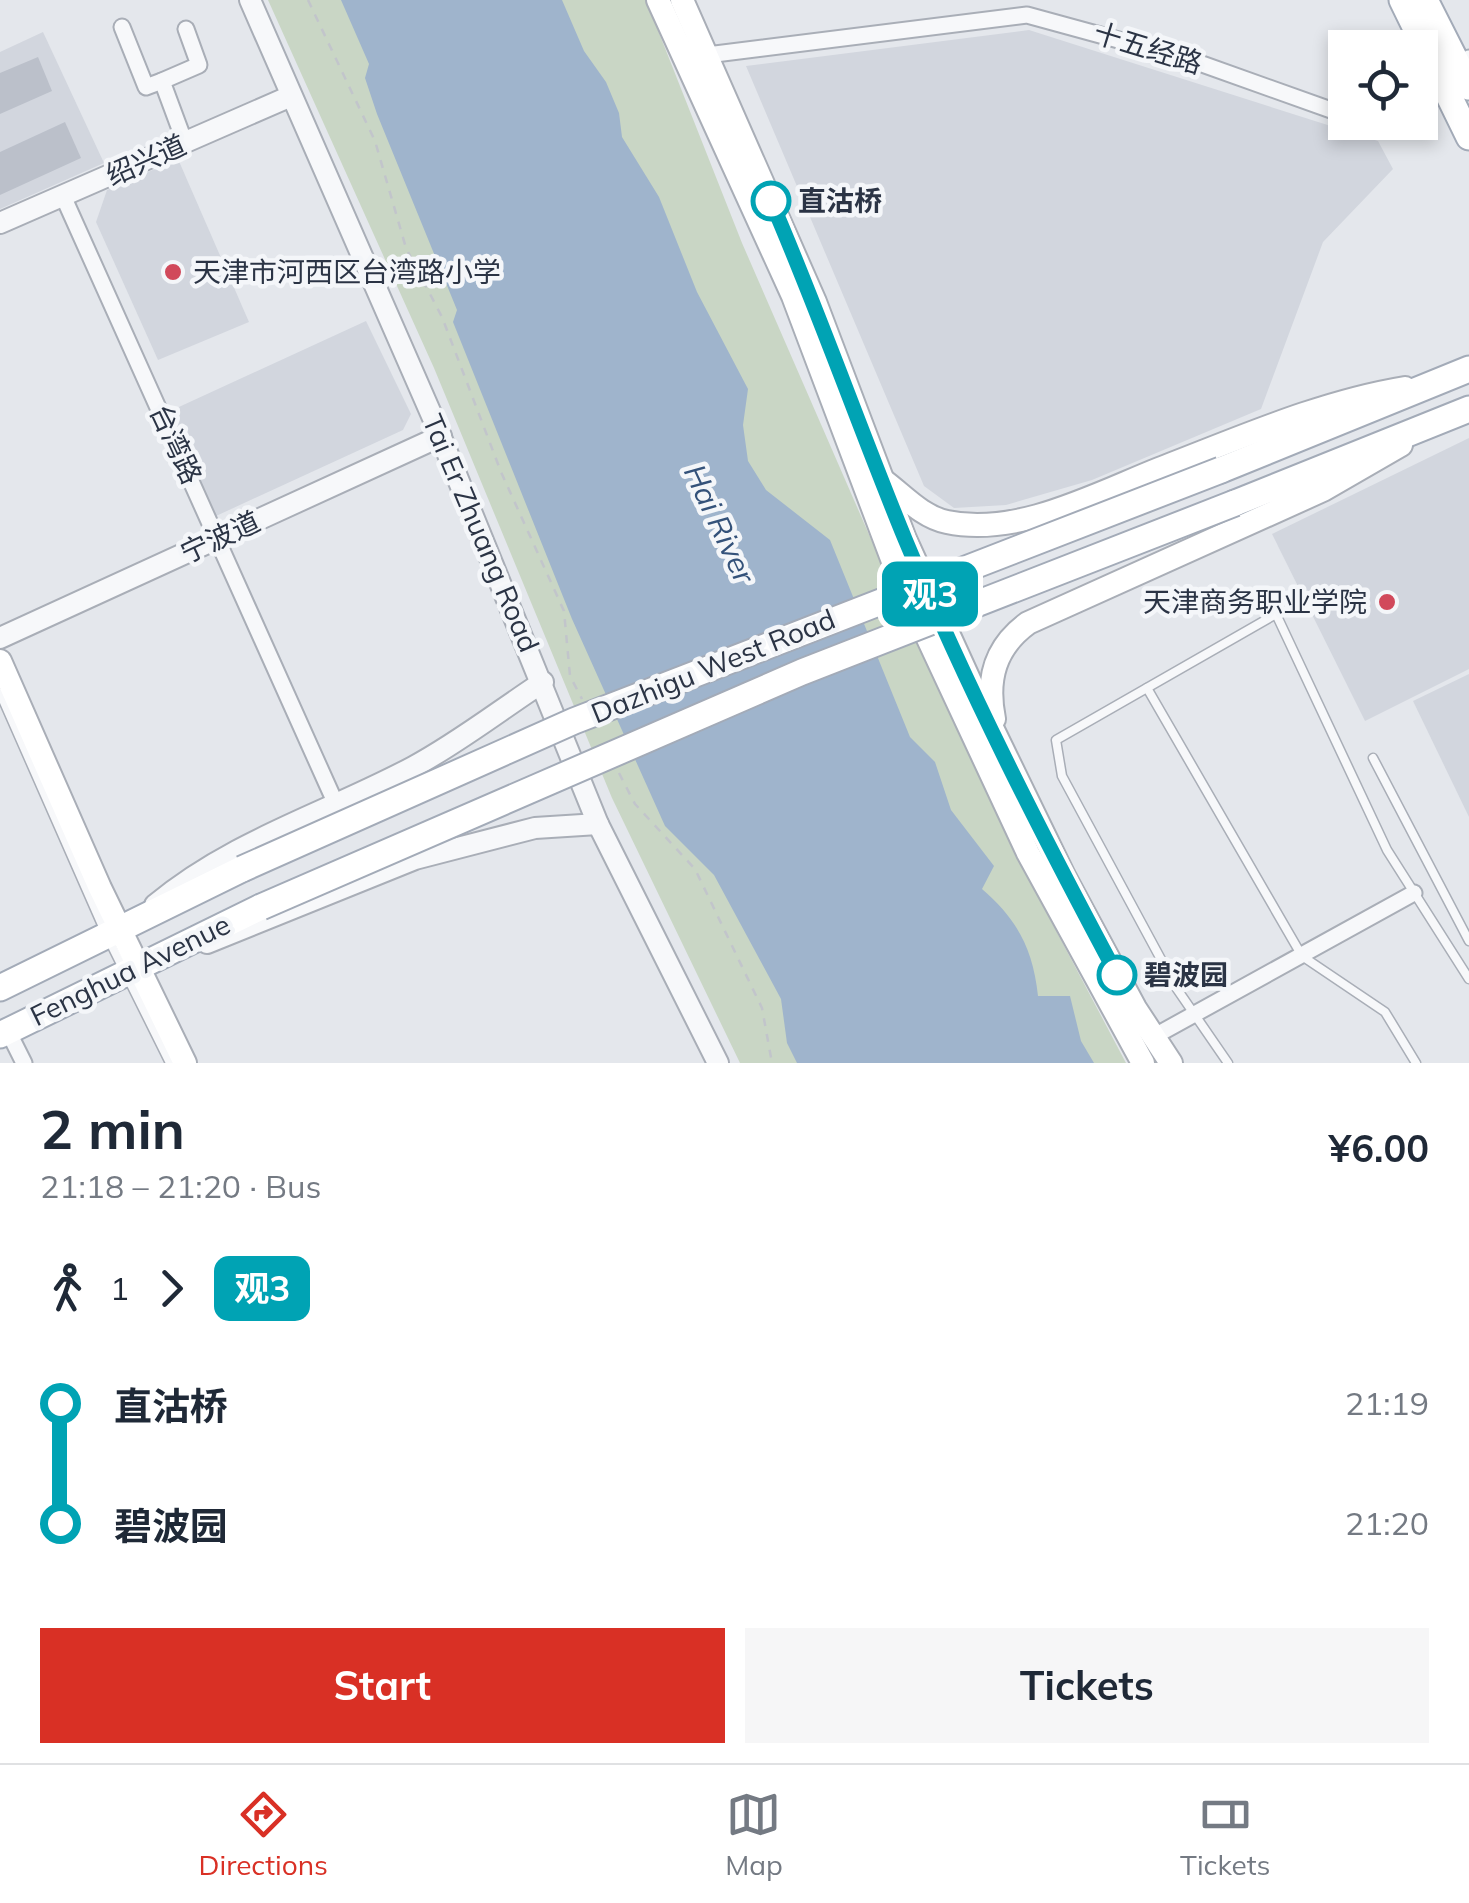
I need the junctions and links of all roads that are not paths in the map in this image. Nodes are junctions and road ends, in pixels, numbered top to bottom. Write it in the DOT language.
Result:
graph roads {
  1 [pos="250,0"];
  2 [pos="658,0"];
  3 [pos="682,0"];
  4 [pos="1402,0"];
  5 [pos="1425,0"];
  6 [pos="122,27"];
  7 [pos="186,28"];
  8 [pos="707,56"];
  9 [pos="1459,71"];
  10 [pos="162,81"];
  11 [pos="291,96"];
  12 [pos="1328,109"];
  13 [pos="1469,137"];
  14 [pos="185,143"];
  15 [pos="63,196"];
  16 [pos="0,223"];
  17 [pos="1469,368"];
  18 [pos="1434,384"];
  19 [pos="1469,410"];
  20 [pos="1432,424"];
  21 [pos="440,436"];
  22 [pos="883,480"];
  23 [pos="220,537"];
  24 [pos="0,638"];
  25 [pos="0,660"];
  26 [pos="542,682"];
  27 [pos="1146,688"];
  28 [pos="0,694"];
  29 [pos="999,742"];
  30 [pos="1373,758"];
  31 [pos="335,802"];
  32 [pos="598,824"];
  33 [pos="242,869"];
  34 [pos="1414,893"];
  35 [pos="261,906"];
  36 [pos="144,914"];
  37 [pos="112,931"];
  38 [pos="1469,941"];
  39 [pos="166,950"];
  40 [pos="1302,956"];
  41 [pos="130,968"];
  42 [pos="33,971"];
  43 [pos="1469,979"];
  44 [pos="0,988"];
  45 [pos="55,1006"];
  46 [pos="1196,1016"];
  47 [pos="4,1033"];
  48 [pos="1153,1037"];
  49 [pos="24,1063"];
  50 [pos="170,1063"];
  51 [pos="185,1063"];
  52 [pos="718,1063"];
  53 [pos="1142,1063"];
  54 [pos="1170,1063"];
  55 [pos="1228,1063"];
  56 [pos="1416,1063"];
  1 -- 11 [label="street, Tai Er Zhuang Road"];
  2 -- 53 [label="main road"];
  3 -- 8 [label="main road"];
  4 -- 9 [label="main road"];
  5 -- 9 [label="main road"];
  6 -- 10 [label="street"];
  7 -- 10 [label="street"];
  8 -- 12 [label="street, 十五经路"];
  8 -- 22 [label="main road"];
  9 -- 13 [label="main road"];
  10 -- 14 [label="street"];
  11 -- 14 [label="street, 绍兴道"];
  11 -- 21 [label="street, Tai Er Zhuang Road"];
  14 -- 15 [label="street, 绍兴道"];
  15 -- 16 [label="street, 绍兴道"];
  15 -- 23 [label="street, 台湾路"];
  17 -- 18 [label="main road, Dazhigu West Road"];
  18 -- 22 [label="main road"];
  18 -- 33 [label="main road, Dazhigu West Road, bridge"];
  19 -- 20 [label="main road, Dazhigu West Road"];
  20 -- 29 [label="main road"];
  20 -- 35 [label="main road, Dazhigu West Road, bridge"];
  21 -- 23 [label="street, 宁波道"];
  21 -- 26 [label="street, Tai Er Zhuang Road"];
  22 -- 29 [label="main road"];
  23 -- 24 [label="street, 宁波道"];
  23 -- 31 [label="street, 台湾路"];
  25 -- 37 [label="main road"];
  26 -- 31 [label="street"];
  26 -- 32 [label="street, Tai Er Zhuang Road"];
  27 -- 34 [label="lane"];
  27 -- 40 [label="lane"];
  27 -- 46 [label="lane"];
  28 -- 37 [label="lane"];
  29 -- 48 [label="main road"];
  30 -- 38 [label="lane"];
  31 -- 36 [label="street"];
  32 -- 39 [label="street"];
  32 -- 52 [label="street, Tai Er Zhuang Road"];
  33 -- 36 [label="main road, Fenghua Avenue"];
  34 -- 40 [label="street"];
  34 -- 43 [label="lane"];
  35 -- 39 [label="main road, Fenghua Avenue"];
  36 -- 37 [label="main road, Fenghua Avenue"];
  37 -- 41 [label="main road"];
  37 -- 42 [label="main road, Fenghua Avenue"];
  39 -- 41 [label="main road, Fenghua Avenue"];
  40 -- 46 [label="street"];
  40 -- 56 [label="lane"];
  41 -- 45 [label="main road, Fenghua Avenue"];
  41 -- 50 [label="lane"];
  41 -- 51 [label="main road"];
  42 -- 44 [label="main road, Fenghua Avenue"];
  42 -- 45 [label="main road"];
  45 -- 47 [label="main road, Fenghua Avenue"];
  46 -- 48 [label="street"];
  46 -- 55 [label="lane"];
  47 -- 49 [label="street"];
  48 -- 54 [label="main road"];
}
